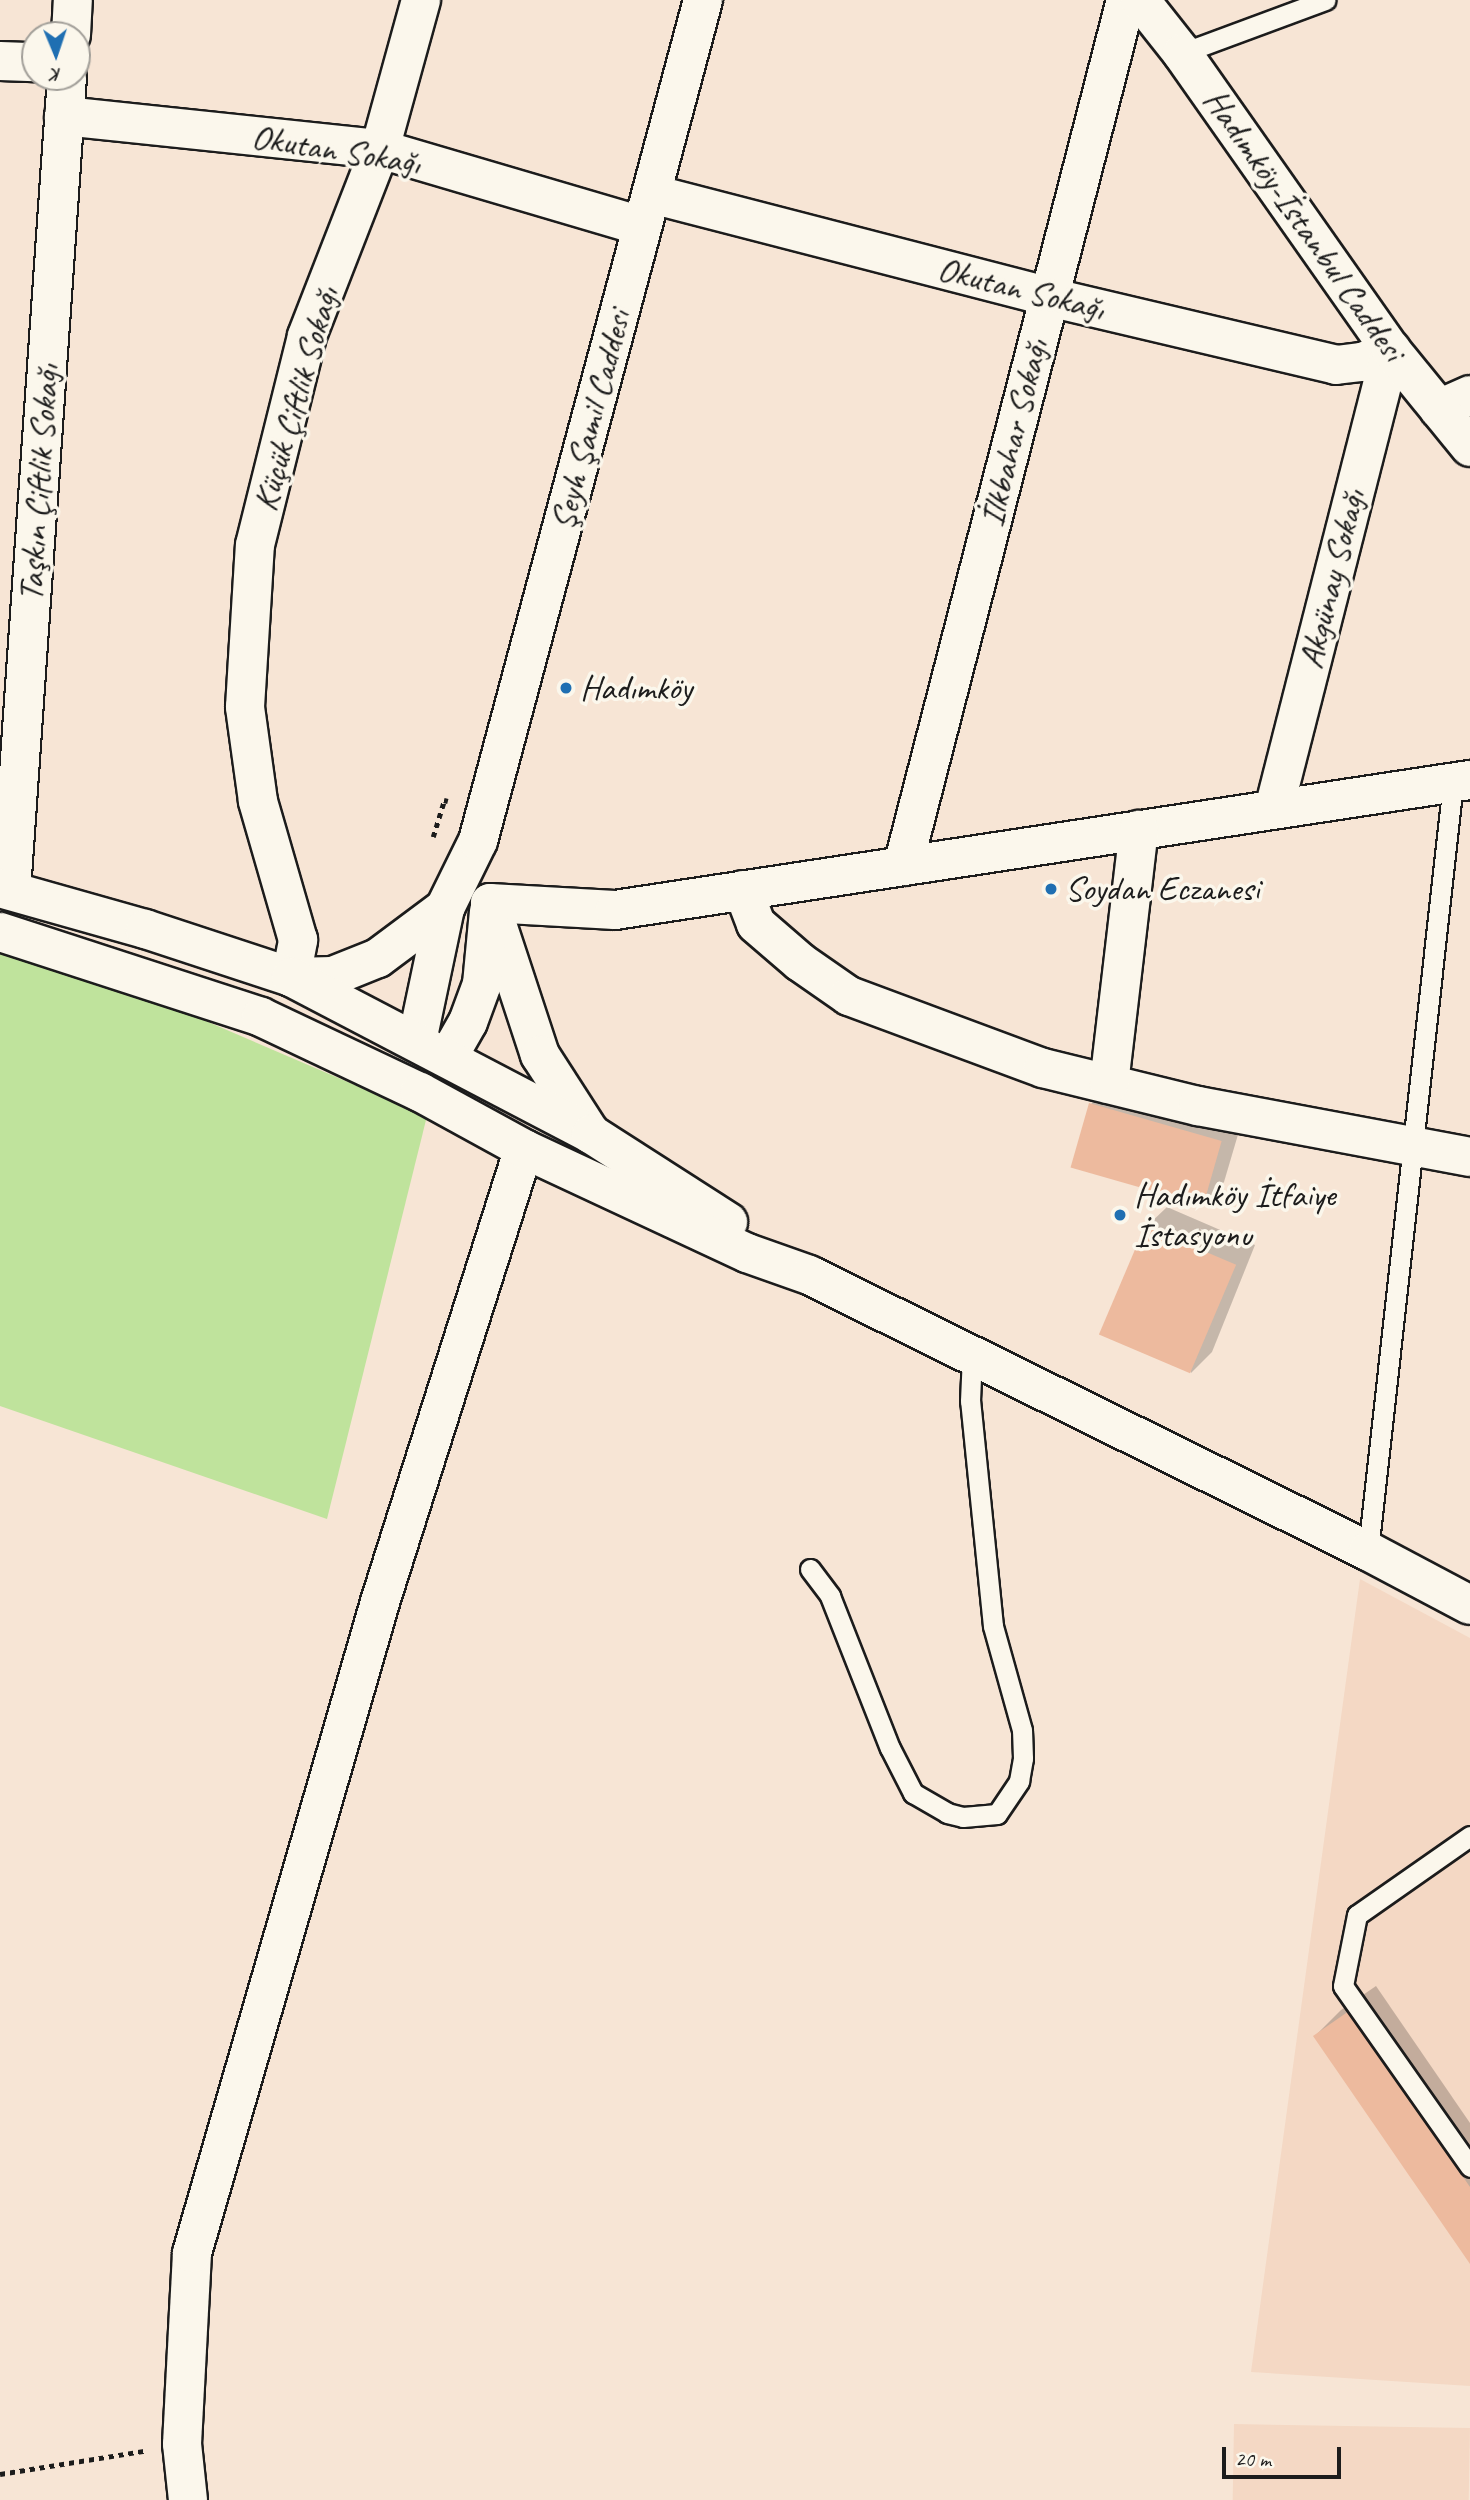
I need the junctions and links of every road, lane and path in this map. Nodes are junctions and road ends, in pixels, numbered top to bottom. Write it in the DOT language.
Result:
graph roads {
  1 [pos="73,0"];
  2 [pos="421,0"];
  3 [pos="703,0"];
  4 [pos="1126,0"];
  5 [pos="1140,0"];
  6 [pos="1325,0"];
  7 [pos="72,21"];
  8 [pos="1182,53"];
  9 [pos="0,61"];
  10 [pos="21,62"];
  11 [pos="66,91"];
  12 [pos="64,116"];
  13 [pos="380,149"];
  14 [pos="647,210"];
  15 [pos="1049,297"];
  16 [pos="1391,349"];
  17 [pos="1454,402"];
  18 [pos="1470,447"];
  19 [pos="1461,781"];
  20 [pos="1273,809"];
  21 [pos="1139,830"];
  22 [pos="478,841"];
  23 [pos="903,866"];
  24 [pos="5,889"];
  25 [pos="743,890"];
  26 [pos="490,903"];
  27 [pos="445,908"];
  28 [pos="0,932"];
  29 [pos="291,977"];
  30 [pos="432,1049"];
  31 [pos="1109,1084"];
  32 [pos="419,1093"];
  33 [pos="592,1134"];
  34 [pos="1412,1144"];
  35 [pos="524,1149"];
  36 [pos="1470,1157"];
  37 [pos="809,1275"];
  38 [pos="971,1355"];
  39 [pos="1368,1551"];
  40 [pos="810,1569"];
  41 [pos="1470,1605"];
  42 [pos="1470,1836"];
  43 [pos="1470,2167"];
  44 [pos="182,2444"];
  45 [pos="0,2474"];
  46 [pos="188,2500"];
  1 -- 7 [label="street"];
  2 -- 13 [label="street, Küçük Çiftlik Sokağı"];
  3 -- 14 [label="street, Şeyh Şamil Caddesi"];
  4 -- 15 [label="street, İlkbahar Sokağı"];
  5 -- 8 [label="street, Hadımköy-İstanbul Caddesi"];
  6 -- 8 [label="lane"];
  8 -- 16 [label="street, Hadımköy-İstanbul Caddesi"];
  9 -- 10 [label="street"];
  11 -- 12 [label="street, Taşkın Çiftlik Sokağı"];
  12 -- 13 [label="street, Okutan Sokağı"];
  12 -- 24 [label="street, Taşkın Çiftlik Sokağı"];
  13 -- 14 [label="street, Okutan Sokağı"];
  13 -- 29 [label="street, Küçük Çiftlik Sokağı"];
  14 -- 15 [label="street, Okutan Sokağı"];
  14 -- 22 [label="street, Şeyh Şamil Caddesi"];
  15 -- 16 [label="street, Okutan Sokağı"];
  15 -- 23 [label="street, İlkbahar Sokağı"];
  16 -- 17 [label="street, Hadımköy-İstanbul Caddesi"];
  16 -- 20 [label="street, Akgünay Sokağı"];
  17 -- 18 [label="street, Hadımköy-İstanbul Caddesi"];
  19 -- 20 [label="street"];
  19 -- 34 [label="lane"];
  20 -- 21 [label="street"];
  21 -- 23 [label="street"];
  21 -- 31 [label="street"];
  22 -- 26 [label="street, Şeyh Şamil Caddesi"];
  22 -- 27 [label="street, Şeyh Şamil Caddesi"];
  23 -- 25 [label="street"];
  24 -- 29 [label="street"];
  25 -- 26 [label="street"];
  25 -- 31 [label="street"];
  26 -- 30 [label="street, Şeyh Şamil Caddesi"];
  26 -- 33 [label="street"];
  27 -- 29 [label="street"];
  27 -- 30 [label="street, Şeyh Şamil Caddesi"];
  28 -- 32 [label="street"];
  29 -- 30 [label="street"];
  30 -- 32 [label="street"];
  30 -- 33 [label="street"];
  31 -- 34 [label="street"];
  32 -- 35 [label="street"];
  33 -- 37 [label="street"];
  34 -- 36 [label="street"];
  34 -- 39 [label="lane"];
  35 -- 37 [label="street"];
  35 -- 44 [label="street"];
  37 -- 38 [label="street"];
  38 -- 39 [label="street"];
  38 -- 40 [label="lane"];
  39 -- 41 [label="street"];
  42 -- 43 [label="lane"];
  44 -- 45 [label="path"];
  44 -- 46 [label="street"];
}
